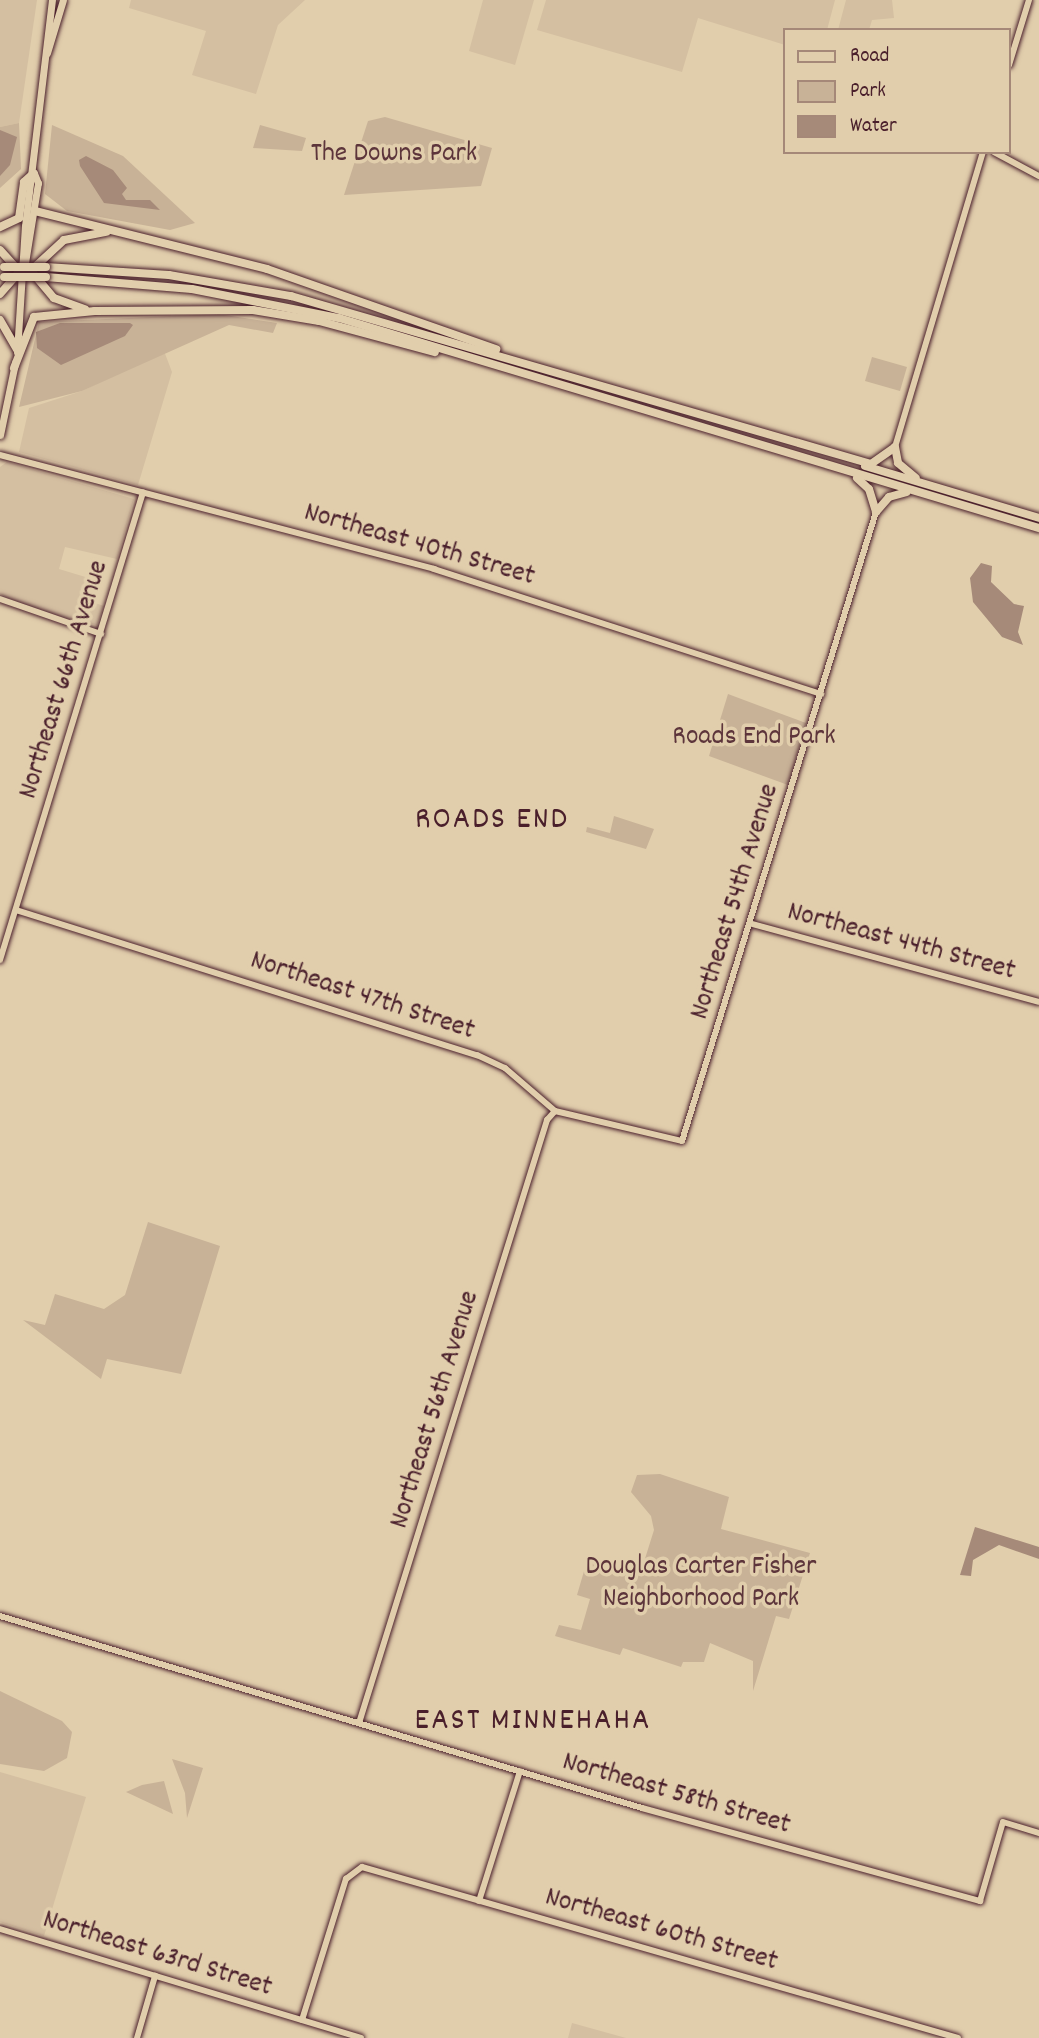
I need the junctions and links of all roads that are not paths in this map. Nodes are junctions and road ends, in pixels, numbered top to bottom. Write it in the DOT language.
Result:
graph roads {
  1 [pos="52,0"];
  2 [pos="63,0"];
  3 [pos="1029,0"];
  4 [pos="47,53"];
  5 [pos="1011,58"];
  6 [pos="982,154"];
  7 [pos="998,154"];
  8 [pos="34,173"];
  9 [pos="1039,176"];
  10 [pos="35,211"];
  11 [pos="0,227"];
  12 [pos="117,233"];
  13 [pos="0,250"];
  14 [pos="2,267"];
  15 [pos="25,270"];
  16 [pos="2,277"];
  17 [pos="0,294"];
  18 [pos="95,311"];
  19 [pos="0,320"];
  20 [pos="17,349"];
  21 [pos="14,368"];
  22 [pos="551,371"];
  23 [pos="570,388"];
  24 [pos="0,435"];
  25 [pos="895,447"];
  26 [pos="816,450"];
  27 [pos="0,455"];
  28 [pos="815,462"];
  29 [pos="143,492"];
  30 [pos="910,492"];
  31 [pos="965,496"];
  32 [pos="876,512"];
  33 [pos="1039,517"];
  34 [pos="1039,528"];
  35 [pos="0,599"];
  36 [pos="101,634"];
  37 [pos="821,694"];
  38 [pos="16,910"];
  39 [pos="752,924"];
  40 [pos="0,960"];
  41 [pos="1039,1002"];
  42 [pos="555,1111"];
  43 [pos="682,1141"];
  44 [pos="0,1616"];
  45 [pos="359,1723"];
  46 [pos="520,1771"];
  47 [pos="1039,1833"];
  48 [pos="479,1901"];
  49 [pos="0,1929"];
  50 [pos="155,1976"];
  51 [pos="302,2020"];
  52 [pos="136,2038"];
  53 [pos="361,2038"];
  54 [pos="958,2038"];
  1 -- 4 [label="main road"];
  2 -- 4 [label="main road"];
  3 -- 5 [label="street"];
  4 -- 8 [label="main road"];
  6 -- 25 [label="street"];
  7 -- 9 [label="street"];
  8 -- 10 [label="main road"];
  8 -- 11 [label="highway"];
  8 -- 15 [label="main road"];
  10 -- 12 [label="highway"];
  10 -- 15 [label="main road"];
  12 -- 15 [label="highway"];
  12 -- 22 [label="highway"];
  13 -- 15 [label="highway"];
  14 -- 22 [label="highway, bridge"];
  15 -- 17 [label="highway"];
  15 -- 18 [label="highway"];
  15 -- 20 [label="main road"];
  16 -- 23 [label="highway, bridge"];
  18 -- 21 [label="highway"];
  18 -- 23 [label="highway"];
  19 -- 20 [label="highway"];
  20 -- 21 [label="main road"];
  21 -- 24 [label="main road"];
  22 -- 26 [label="highway"];
  23 -- 28 [label="highway"];
  25 -- 26 [label="highway"];
  25 -- 31 [label="highway"];
  26 -- 31 [label="highway"];
  27 -- 29 [label="street, Northeast 40th Street"];
  28 -- 30 [label="highway"];
  28 -- 32 [label="highway"];
  29 -- 36 [label="street, Northeast 66th Avenue"];
  29 -- 37 [label="street, Northeast 40th Street"];
  30 -- 32 [label="highway"];
  30 -- 34 [label="highway"];
  31 -- 33 [label="highway"];
  32 -- 37 [label="street, Northeast 54th Avenue"];
  35 -- 36 [label="street"];
  36 -- 38 [label="street, Northeast 66th Avenue"];
  37 -- 39 [label="street, Northeast 54th Avenue"];
  38 -- 40 [label="street, Northeast 66th Avenue"];
  38 -- 42 [label="street, Northeast 47th Street"];
  39 -- 41 [label="street, Northeast 44th Street"];
  39 -- 43 [label="street, Northeast 54th Avenue"];
  42 -- 43 [label="street, Northeast 47th Street"];
  42 -- 45 [label="street, Northeast 56th Avenue"];
  44 -- 45 [label="street, Northeast 58th Street"];
  45 -- 46 [label="street, Northeast 58th Street"];
  46 -- 47 [label="street, Northeast 58th Street"];
  46 -- 48 [label="street"];
  48 -- 51 [label="street, Northeast 60th Street"];
  48 -- 54 [label="street, Northeast 60th Street"];
  49 -- 50 [label="street, Northeast 63rd Street"];
  50 -- 51 [label="street, Northeast 63rd Street"];
  50 -- 52 [label="street"];
  51 -- 53 [label="street, Northeast 63rd Street"];
}
